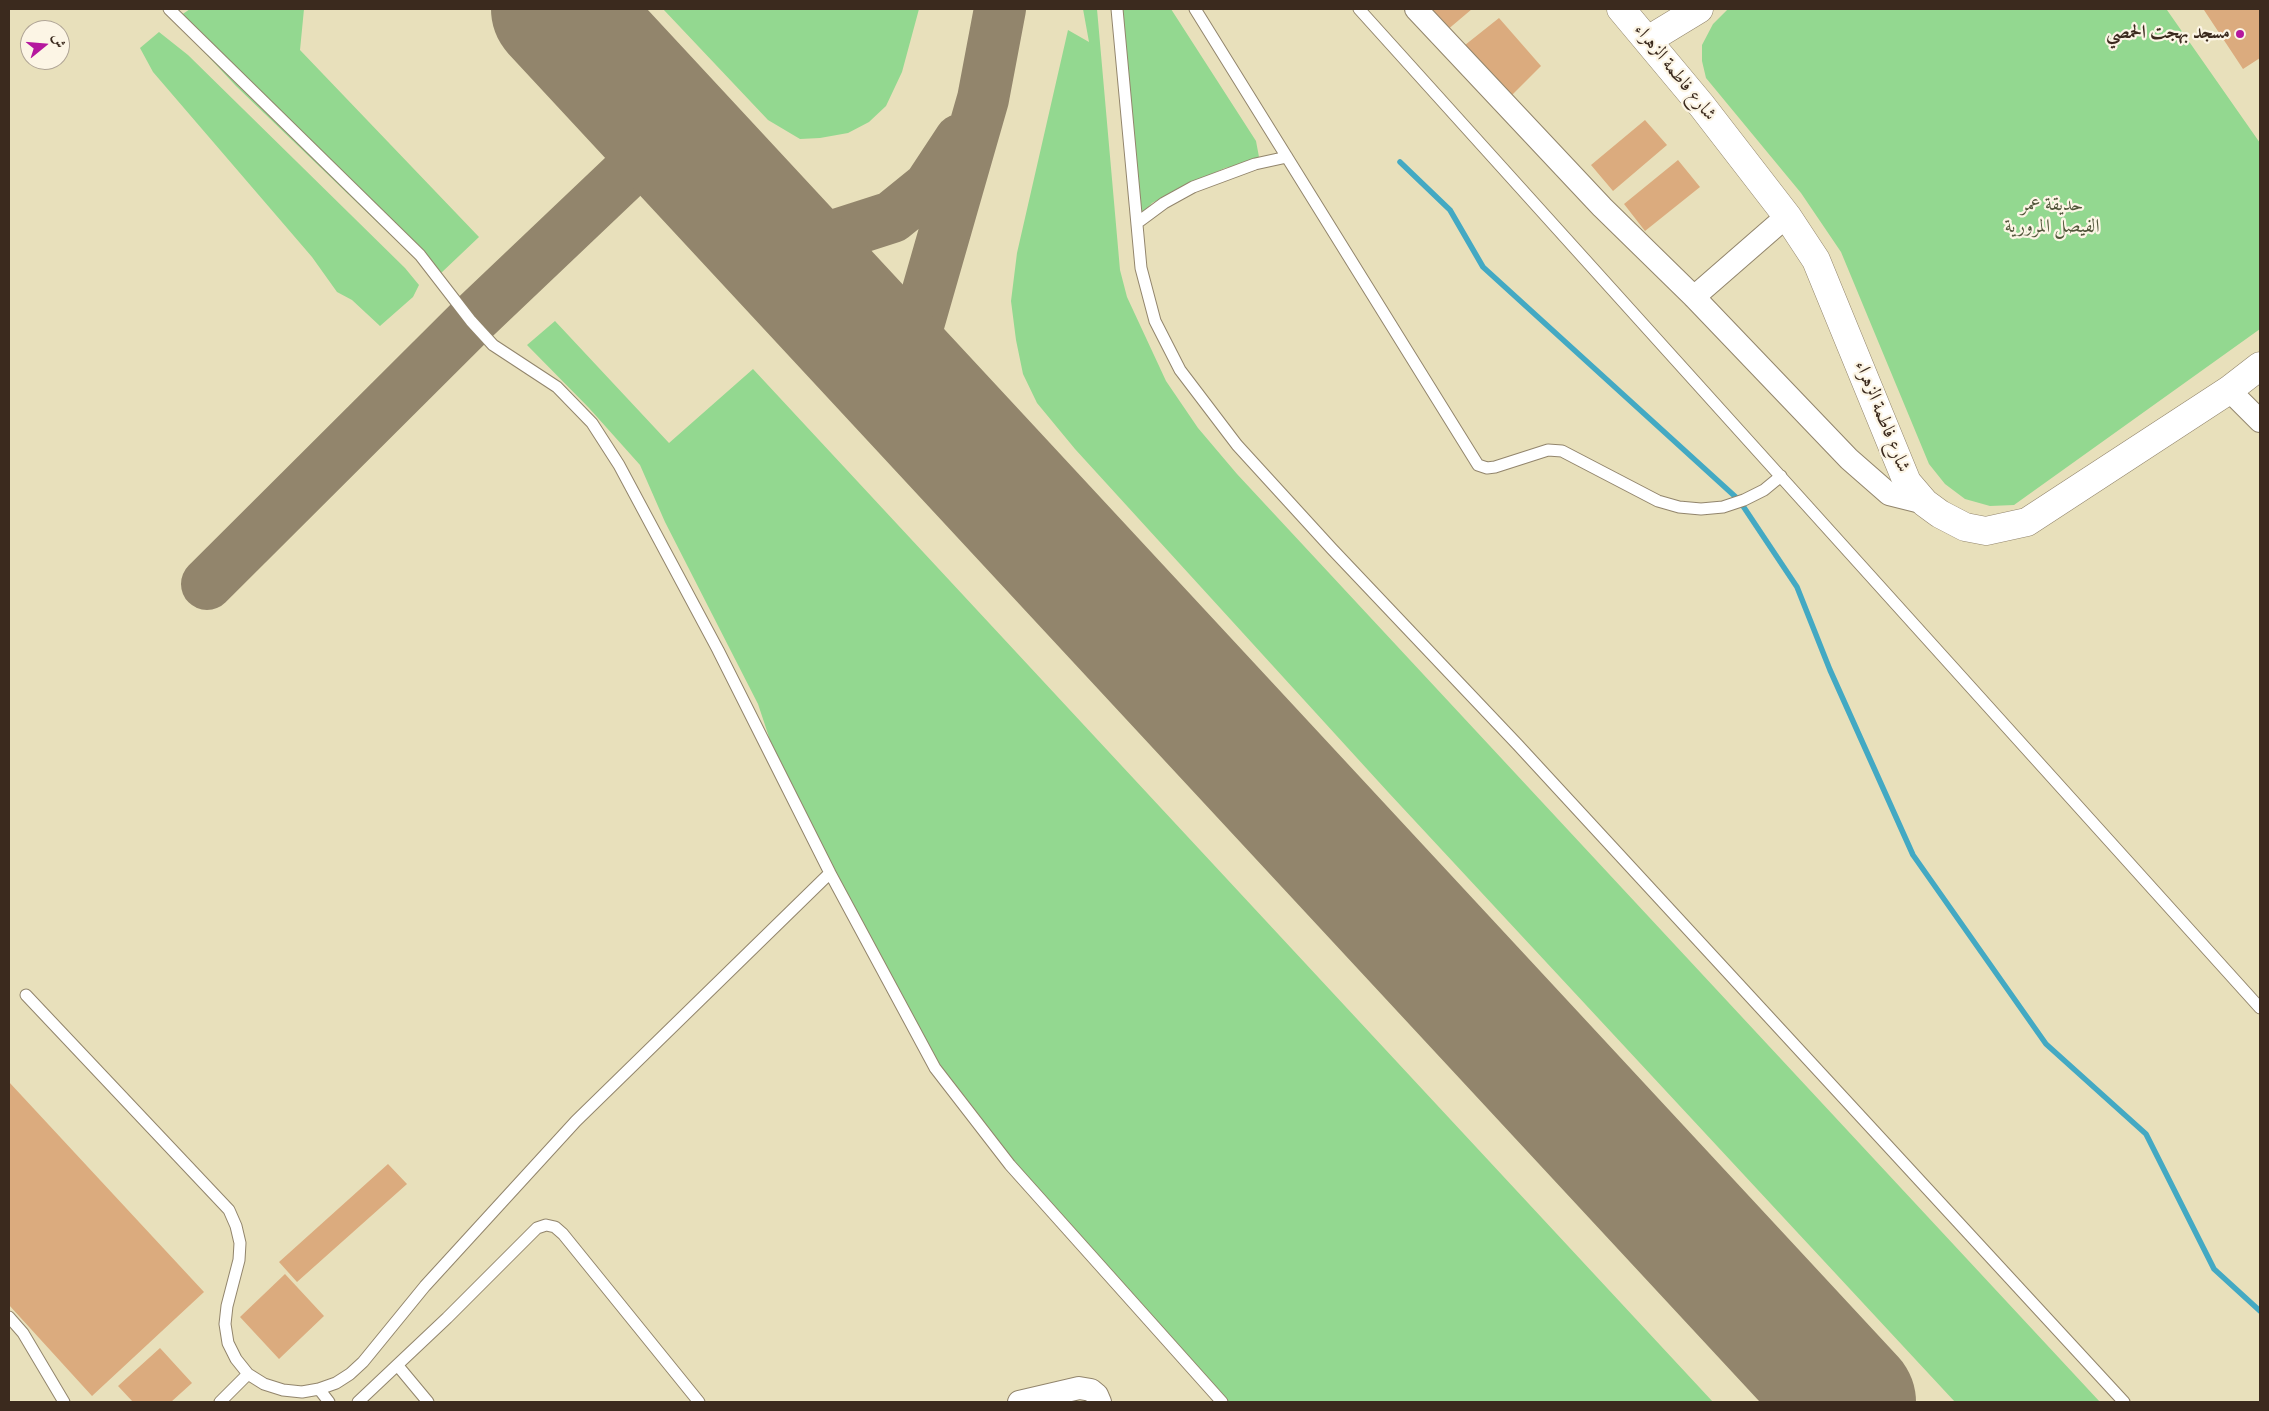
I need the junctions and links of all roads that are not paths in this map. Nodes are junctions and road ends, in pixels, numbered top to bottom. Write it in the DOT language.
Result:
graph roads {
  1 [pos="169,9"];
  2 [pos="1117,9"];
  3 [pos="1195,9"];
  4 [pos="1359,9"];
  5 [pos="1416,9"];
  6 [pos="1621,9"];
  7 [pos="1698,9"];
  8 [pos="1648,40"];
  9 [pos="1287,157"];
  10 [pos="1788,216"];
  11 [pos="1137,223"];
  12 [pos="1694,297"];
  13 [pos="2260,366"];
  14 [pos="2229,390"];
  15 [pos="2260,421"];
  16 [pos="1781,476"];
  17 [pos="1925,503"];
  18 [pos="830,873"];
  19 [pos="26,995"];
  20 [pos="2260,1008"];
  21 [pos="9,1317"];
  22 [pos="398,1366"];
  23 [pos="248,1374"];
  24 [pos="319,1389"];
  25 [pos="64,1402"];
  26 [pos="220,1402"];
  27 [pos="329,1402"];
  28 [pos="358,1402"];
  29 [pos="428,1402"];
  30 [pos="699,1402"];
  31 [pos="1019,1402"];
  32 [pos="1100,1402"];
  33 [pos="1222,1402"];
  34 [pos="2124,1402"];
  1 -- 18 [label="lane"];
  2 -- 11 [label="lane"];
  3 -- 9 [label="lane"];
  4 -- 16 [label="lane"];
  5 -- 12 [label="street"];
  6 -- 8 [label="street, شارع فاطمة الزهراء"];
  7 -- 8 [label="street"];
  8 -- 10 [label="street, شارع فاطمة الزهراء"];
  9 -- 11 [label="lane"];
  9 -- 16 [label="lane"];
  10 -- 12 [label="street"];
  10 -- 17 [label="street, شارع فاطمة الزهراء"];
  11 -- 34 [label="lane"];
  12 -- 17 [label="street"];
  13 -- 14 [label="street, شارع فاطمة الزهراء"];
  14 -- 15 [label="street"];
  14 -- 17 [label="street, شارع فاطمة الزهراء"];
  16 -- 20 [label="lane"];
  18 -- 24 [label="lane"];
  18 -- 33 [label="lane"];
  19 -- 23 [label="lane"];
  21 -- 25 [label="lane"];
  22 -- 28 [label="lane"];
  22 -- 29 [label="lane"];
  22 -- 30 [label="lane"];
  23 -- 24 [label="lane"];
  23 -- 26 [label="lane"];
  24 -- 27 [label="lane"];
  31 -- 32 [label="street"];
}
